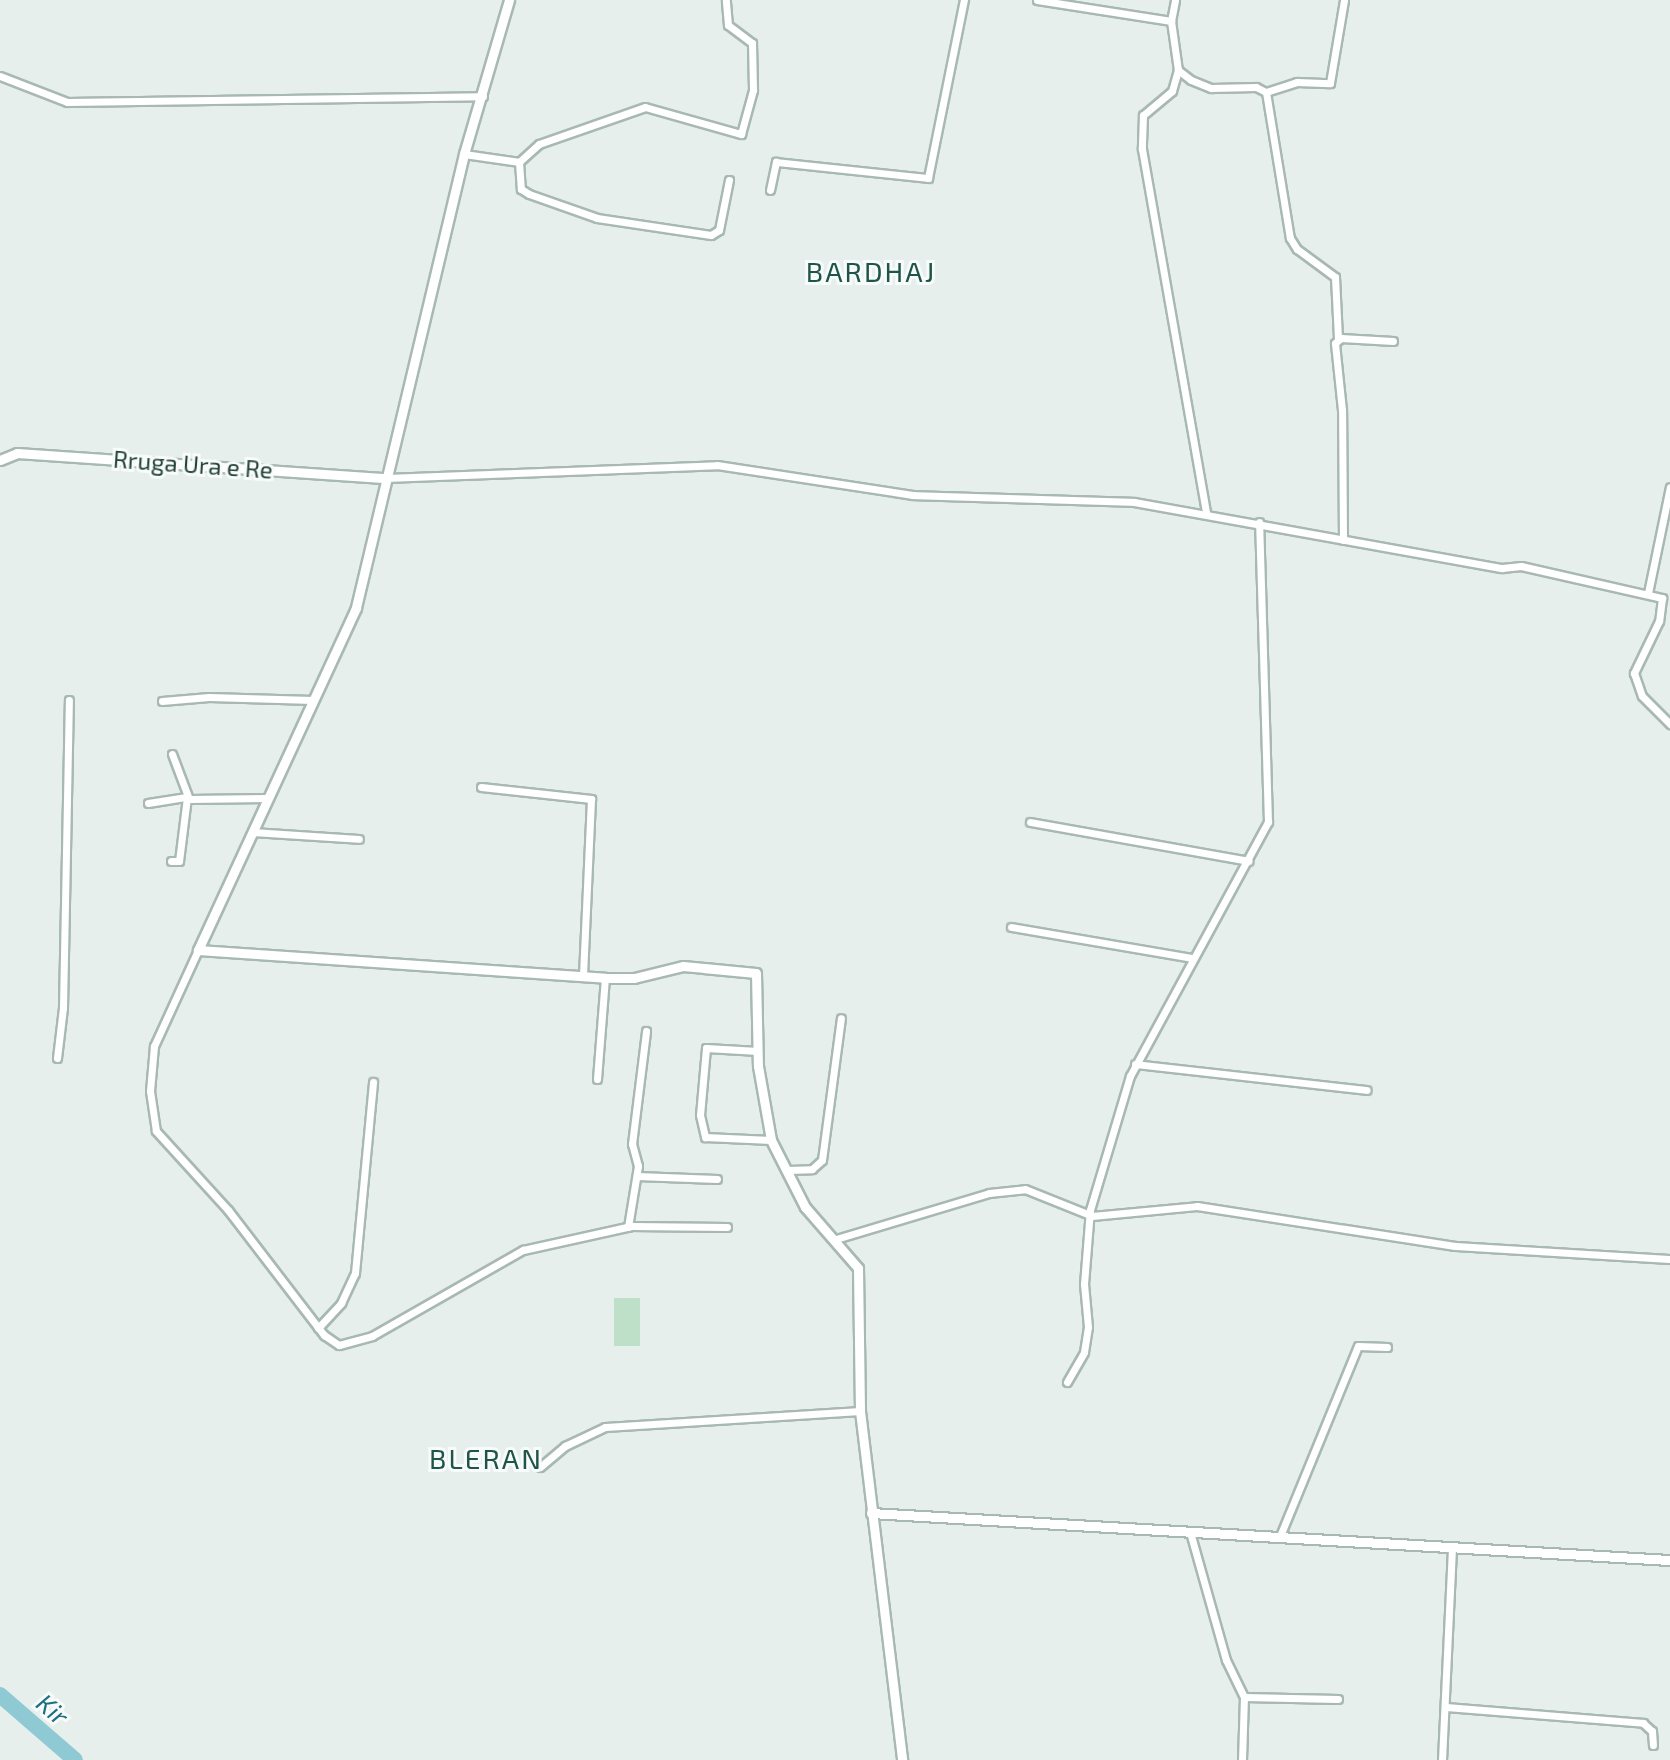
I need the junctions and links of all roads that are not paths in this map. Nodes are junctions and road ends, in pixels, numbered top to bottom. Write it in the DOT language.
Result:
graph roads {
  1 [pos="509,0"];
  2 [pos="726,0"];
  3 [pos="964,0"];
  4 [pos="1037,0"];
  5 [pos="1175,0"];
  6 [pos="1344,0"];
  7 [pos="1171,21"];
  8 [pos="1178,70"];
  9 [pos="0,76"];
  10 [pos="1266,92"];
  11 [pos="483,96"];
  12 [pos="464,154"];
  13 [pos="519,162"];
  14 [pos="729,180"];
  15 [pos="770,190"];
  16 [pos="1338,339"];
  17 [pos="1393,341"];
  18 [pos="0,460"];
  19 [pos="386,478"];
  20 [pos="1670,487"];
  21 [pos="1206,513"];
  22 [pos="1259,522"];
  23 [pos="1343,540"];
  24 [pos="1648,593"];
  25 [pos="1670,593"];
  26 [pos="1662,598"];
  27 [pos="69,700"];
  28 [pos="313,700"];
  29 [pos="162,701"];
  30 [pos="1670,724"];
  31 [pos="172,754"];
  32 [pos="481,787"];
  33 [pos="187,797"];
  34 [pos="267,798"];
  35 [pos="148,803"];
  36 [pos="1030,822"];
  37 [pos="252,832"];
  38 [pos="359,839"];
  39 [pos="171,861"];
  40 [pos="1249,861"];
  41 [pos="1011,927"];
  42 [pos="198,950"];
  43 [pos="1192,958"];
  44 [pos="583,977"];
  45 [pos="605,978"];
  46 [pos="841,1018"];
  47 [pos="646,1031"];
  48 [pos="758,1051"];
  49 [pos="57,1058"];
  50 [pos="1135,1064"];
  51 [pos="597,1079"];
  52 [pos="373,1082"];
  53 [pos="1367,1090"];
  54 [pos="771,1140"];
  55 [pos="788,1170"];
  56 [pos="637,1176"];
  57 [pos="717,1179"];
  58 [pos="1092,1216"];
  59 [pos="628,1227"];
  60 [pos="727,1227"];
  61 [pos="836,1239"];
  62 [pos="1670,1259"];
  63 [pos="318,1328"];
  64 [pos="1387,1347"];
  65 [pos="1067,1382"];
  66 [pos="860,1411"];
  67 [pos="540,1467"];
  68 [pos="871,1513"];
  69 [pos="1190,1532"];
  70 [pos="1280,1536"];
  71 [pos="1452,1548"];
  72 [pos="1670,1560"];
  73 [pos="1244,1697"];
  74 [pos="1338,1699"];
  75 [pos="1446,1707"];
  76 [pos="1653,1745"];
  77 [pos="902,1760"];
  78 [pos="1242,1760"];
  79 [pos="1442,1760"];
  1 -- 11 [label="street"];
  2 -- 13 [label="street"];
  3 -- 15 [label="street"];
  4 -- 7 [label="street"];
  5 -- 7 [label="street"];
  6 -- 10 [label="street"];
  7 -- 8 [label="street"];
  8 -- 10 [label="street"];
  8 -- 21 [label="street"];
  9 -- 11 [label="street"];
  10 -- 16 [label="street"];
  11 -- 12 [label="street"];
  12 -- 13 [label="street"];
  12 -- 19 [label="street"];
  13 -- 14 [label="street"];
  16 -- 17 [label="street"];
  16 -- 23 [label="street"];
  18 -- 19 [label="street, Rruga Ura e Re"];
  19 -- 21 [label="street"];
  19 -- 28 [label="street"];
  20 -- 24 [label="street"];
  21 -- 22 [label="street"];
  22 -- 23 [label="street"];
  22 -- 40 [label="street"];
  23 -- 24 [label="street"];
  24 -- 26 [label="street"];
  25 -- 26 [label="street"];
  26 -- 30 [label="street"];
  27 -- 49 [label="street"];
  28 -- 29 [label="street"];
  28 -- 34 [label="street"];
  31 -- 33 [label="street"];
  32 -- 44 [label="street"];
  33 -- 34 [label="street"];
  33 -- 35 [label="street"];
  33 -- 39 [label="street"];
  34 -- 37 [label="street"];
  36 -- 40 [label="street"];
  37 -- 38 [label="street"];
  37 -- 42 [label="street"];
  40 -- 43 [label="street"];
  41 -- 43 [label="street"];
  42 -- 44 [label="street"];
  42 -- 63 [label="street"];
  43 -- 50 [label="street"];
  44 -- 45 [label="street"];
  45 -- 48 [label="street"];
  45 -- 51 [label="street"];
  46 -- 55 [label="street"];
  47 -- 56 [label="street"];
  48 -- 54 [label="street"];
  48 -- 54 [label="street"];
  50 -- 53 [label="street"];
  50 -- 58 [label="street"];
  52 -- 63 [label="street"];
  54 -- 55 [label="street"];
  55 -- 61 [label="street"];
  56 -- 57 [label="street"];
  56 -- 59 [label="street"];
  58 -- 61 [label="street"];
  58 -- 62 [label="street"];
  58 -- 65 [label="street"];
  59 -- 60 [label="street"];
  59 -- 63 [label="street"];
  61 -- 66 [label="street"];
  64 -- 70 [label="street"];
  66 -- 67 [label="street"];
  66 -- 68 [label="street"];
  68 -- 69 [label="street"];
  68 -- 77 [label="street"];
  69 -- 70 [label="street"];
  69 -- 73 [label="street"];
  70 -- 71 [label="street"];
  71 -- 72 [label="street"];
  71 -- 75 [label="street"];
  73 -- 74 [label="street"];
  73 -- 78 [label="street"];
  75 -- 76 [label="street"];
  75 -- 79 [label="street"];
}
